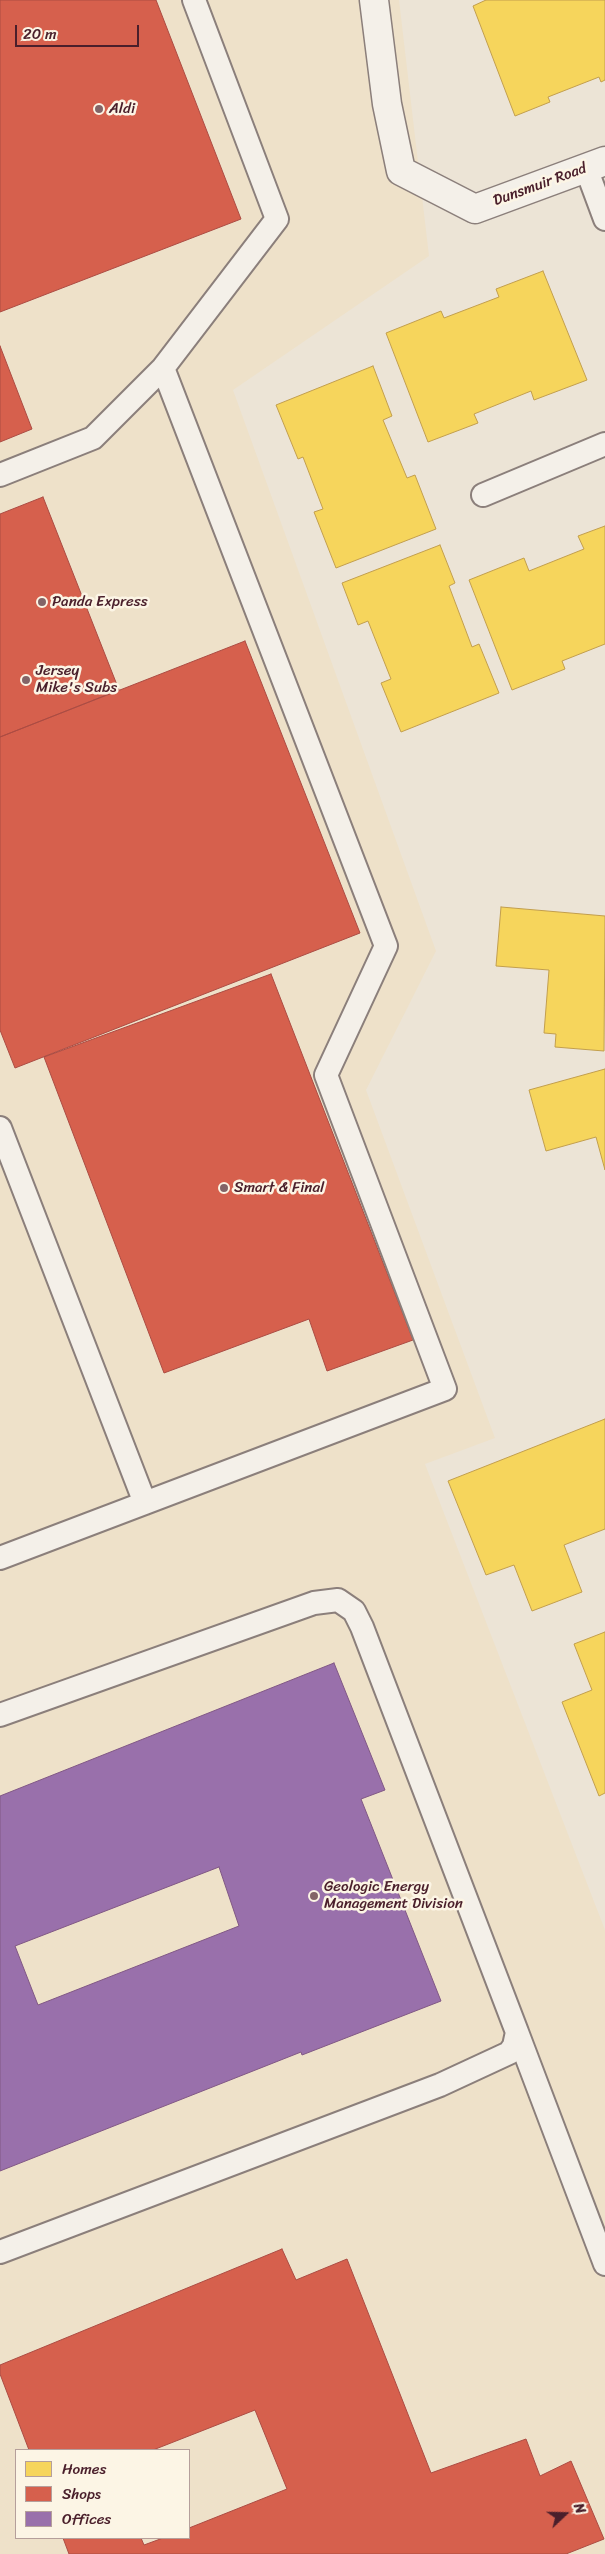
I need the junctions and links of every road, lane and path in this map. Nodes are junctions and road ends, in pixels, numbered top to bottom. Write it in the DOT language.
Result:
graph roads {
  1 [pos="194,0"];
  2 [pos="374,0"];
  3 [pos="595,165"];
  4 [pos="605,218"];
  5 [pos="163,368"];
  6 [pos="605,444"];
  7 [pos="0,475"];
  8 [pos="483,495"];
  9 [pos="0,1128"];
  10 [pos="145,1503"];
  11 [pos="0,1558"];
  12 [pos="0,1715"];
  13 [pos="517,2032"];
  14 [pos="0,2252"];
  15 [pos="605,2264"];
  1 -- 5 [label="lane"];
  2 -- 3 [label="street, Dunsmuir Road"];
  3 -- 4 [label="lane"];
  5 -- 7 [label="lane"];
  5 -- 10 [label="lane"];
  6 -- 8 [label="lane"];
  9 -- 10 [label="lane"];
  10 -- 11 [label="lane"];
  12 -- 13 [label="lane"];
  13 -- 14 [label="lane"];
  13 -- 15 [label="lane"];
}
